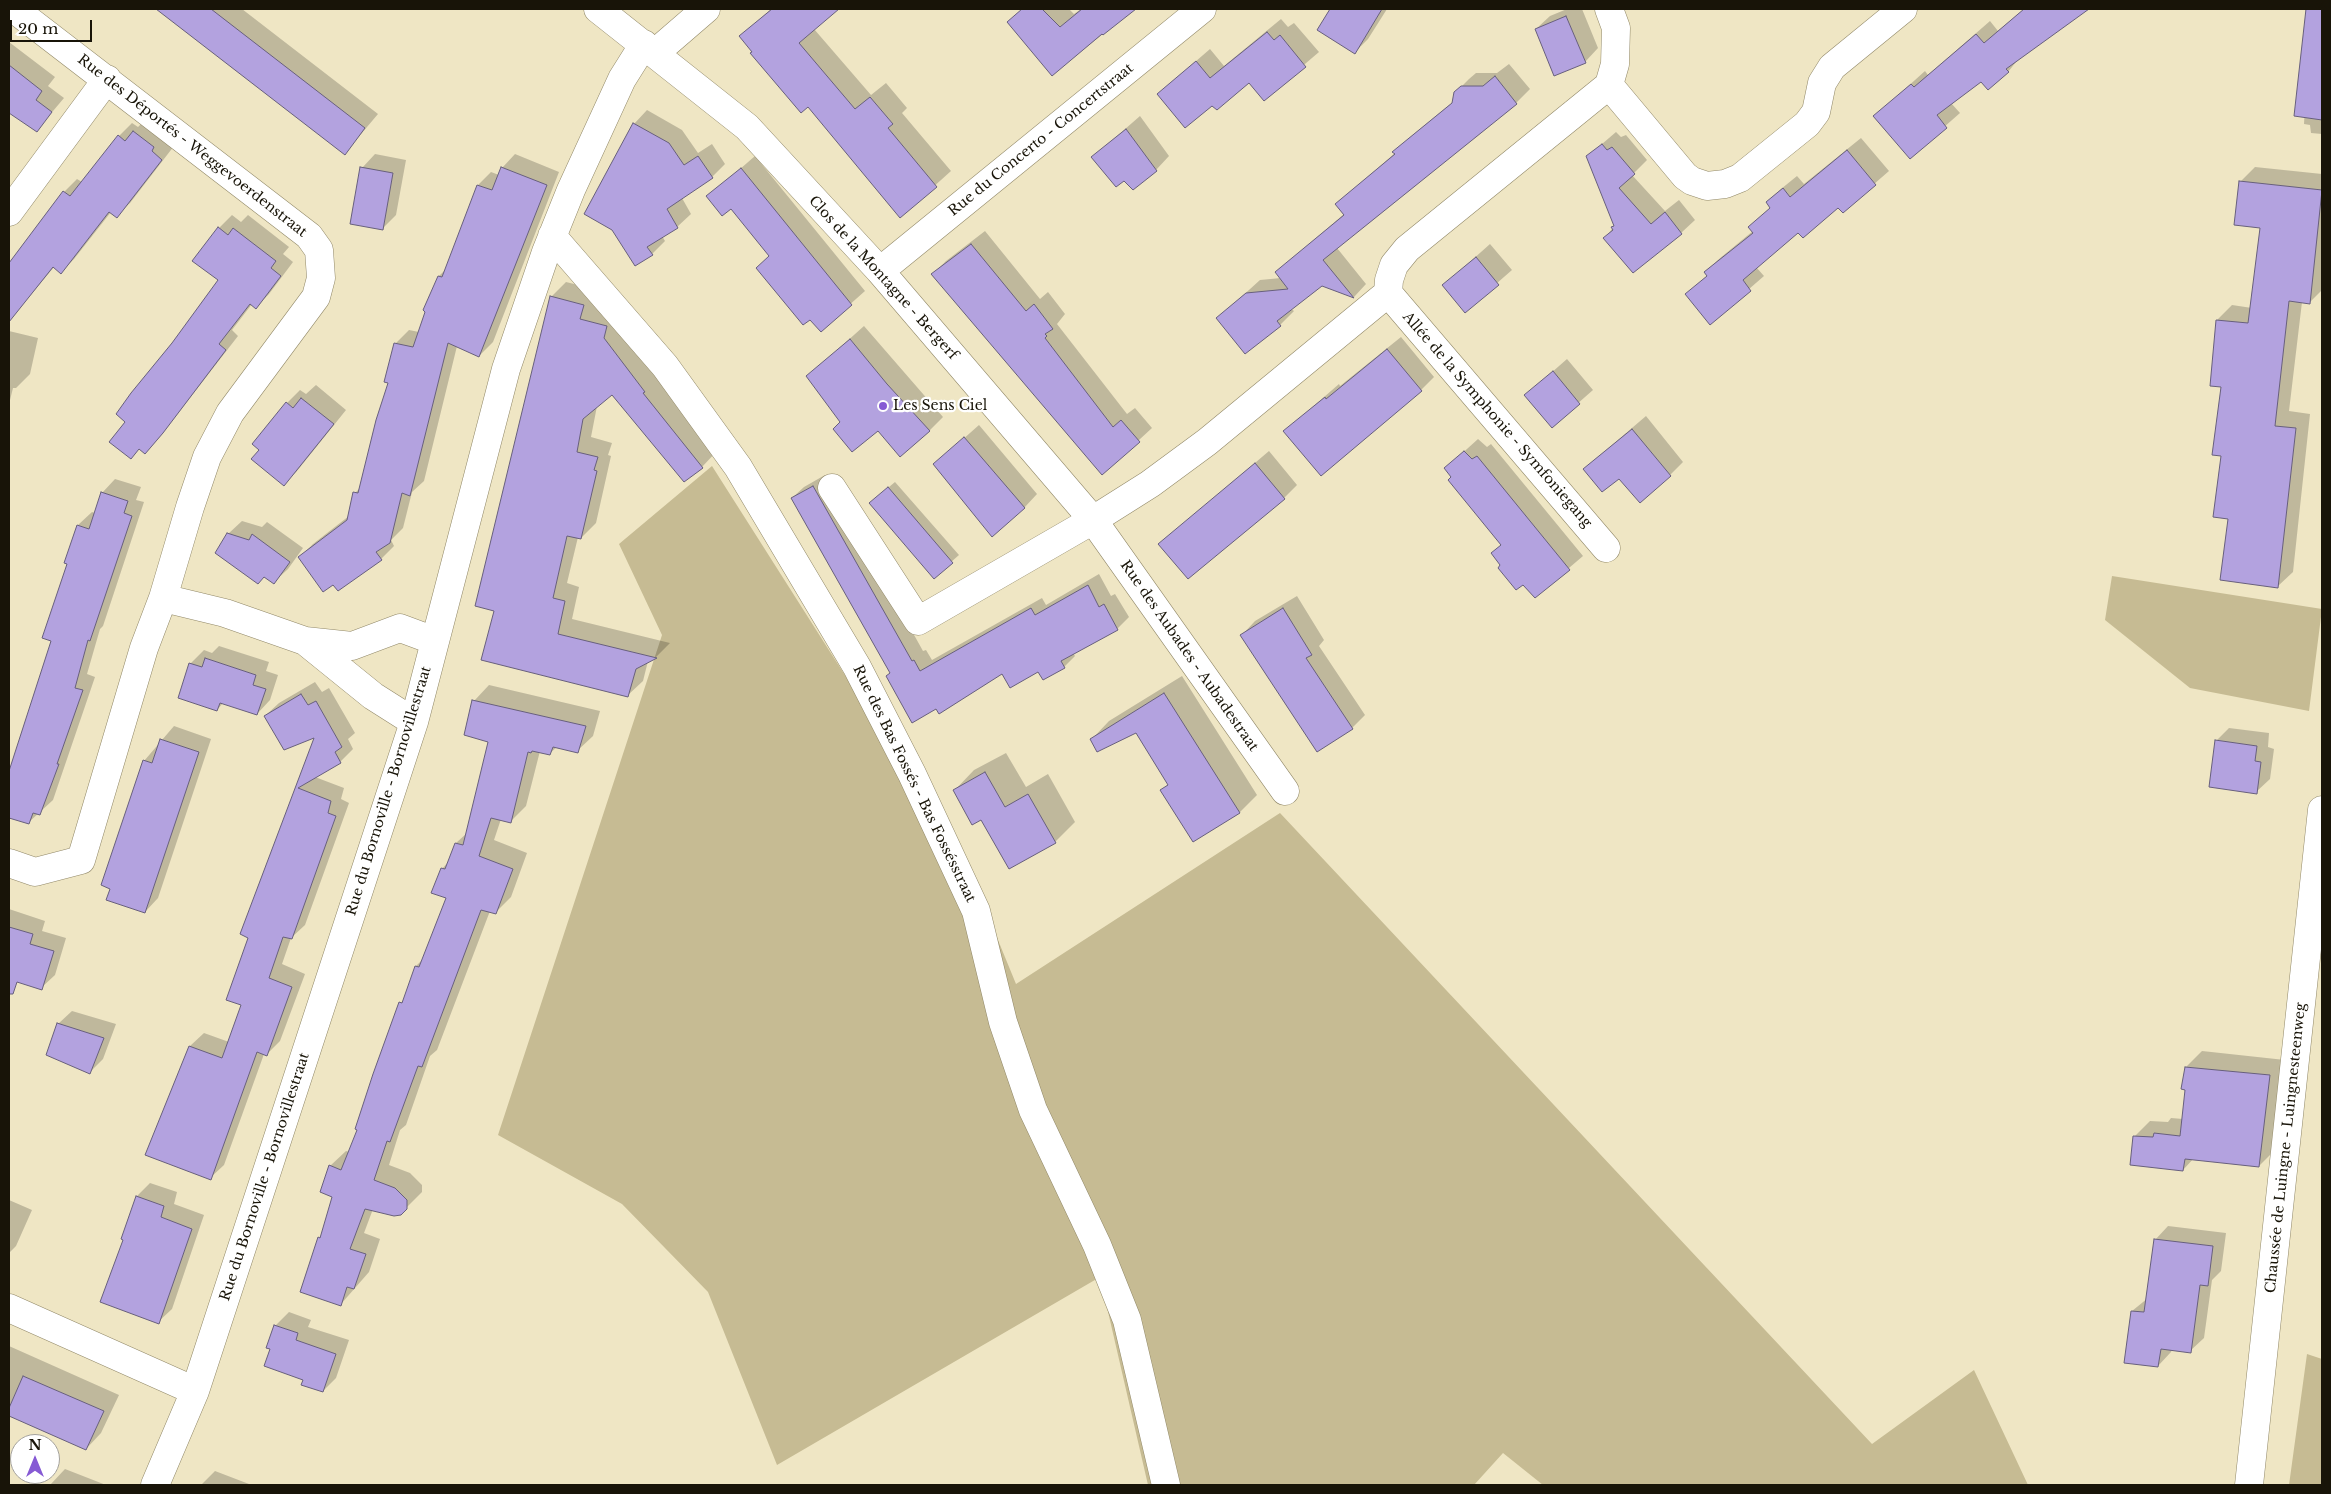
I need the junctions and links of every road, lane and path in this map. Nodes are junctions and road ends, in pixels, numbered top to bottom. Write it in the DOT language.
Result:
graph roads {
  1 [pos="14,9"];
  2 [pos="598,9"];
  3 [pos="706,9"];
  4 [pos="1202,9"];
  5 [pos="1609,9"];
  6 [pos="1903,9"];
  7 [pos="649,48"];
  8 [pos="107,79"];
  9 [pos="1609,85"];
  10 [pos="9,212"];
  11 [pos="552,236"];
  12 [pos="880,271"];
  13 [pos="1388,292"];
  14 [pos="832,488"];
  15 [pos="1093,520"];
  16 [pos="1606,548"];
  17 [pos="164,598"];
  18 [pos="305,640"];
  19 [pos="435,642"];
  20 [pos="414,722"];
  21 [pos="1285,791"];
  22 [pos="2322,810"];
  23 [pos="9,863"];
  24 [pos="9,1308"];
  25 [pos="195,1390"];
  26 [pos="155,1485"];
  27 [pos="1166,1485"];
  28 [pos="2249,1485"];
  1 -- 8 [label="street, Rue des Déportés - Weggevoerdenstraat"];
  2 -- 7 [label="street, Clos de la Montagne - Bergerf"];
  3 -- 7 [label="street, Rue du Bornoville - Bornovillestraat"];
  4 -- 12 [label="street, Rue du Concerto - Concertstraat"];
  5 -- 9 [label="street"];
  6 -- 9 [label="street"];
  7 -- 11 [label="street, Rue du Bornoville - Bornovillestraat"];
  7 -- 12 [label="street, Clos de la Montagne - Bergerf"];
  8 -- 10 [label="street"];
  8 -- 17 [label="street, Rue des Déportés - Weggevoerdenstraat"];
  9 -- 13 [label="street"];
  11 -- 19 [label="street, Rue du Bornoville - Bornovillestraat"];
  11 -- 27 [label="street, Rue des Bas Fossés - Bas Fossésstraat"];
  12 -- 15 [label="street, Clos de la Montagne - Bergerf"];
  13 -- 15 [label="street"];
  13 -- 16 [label="street, Allée de la Symphonie - Symfoniegang"];
  14 -- 15 [label="street"];
  15 -- 21 [label="street, Rue des Aubades - Aubadestraat"];
  17 -- 18 [label="street"];
  17 -- 23 [label="street, Rue des Déportés - Weggevoerdenstraat"];
  18 -- 19 [label="street"];
  18 -- 20 [label="street"];
  19 -- 20 [label="street, Rue du Bornoville - Bornovillestraat"];
  20 -- 25 [label="street, Rue du Bornoville - Bornovillestraat"];
  22 -- 28 [label="street, Chaussée de Luingne - Luingnesteenweg"];
  24 -- 25 [label="street"];
  25 -- 26 [label="street, Rue du Bornoville - Bornovillestraat"];
}
